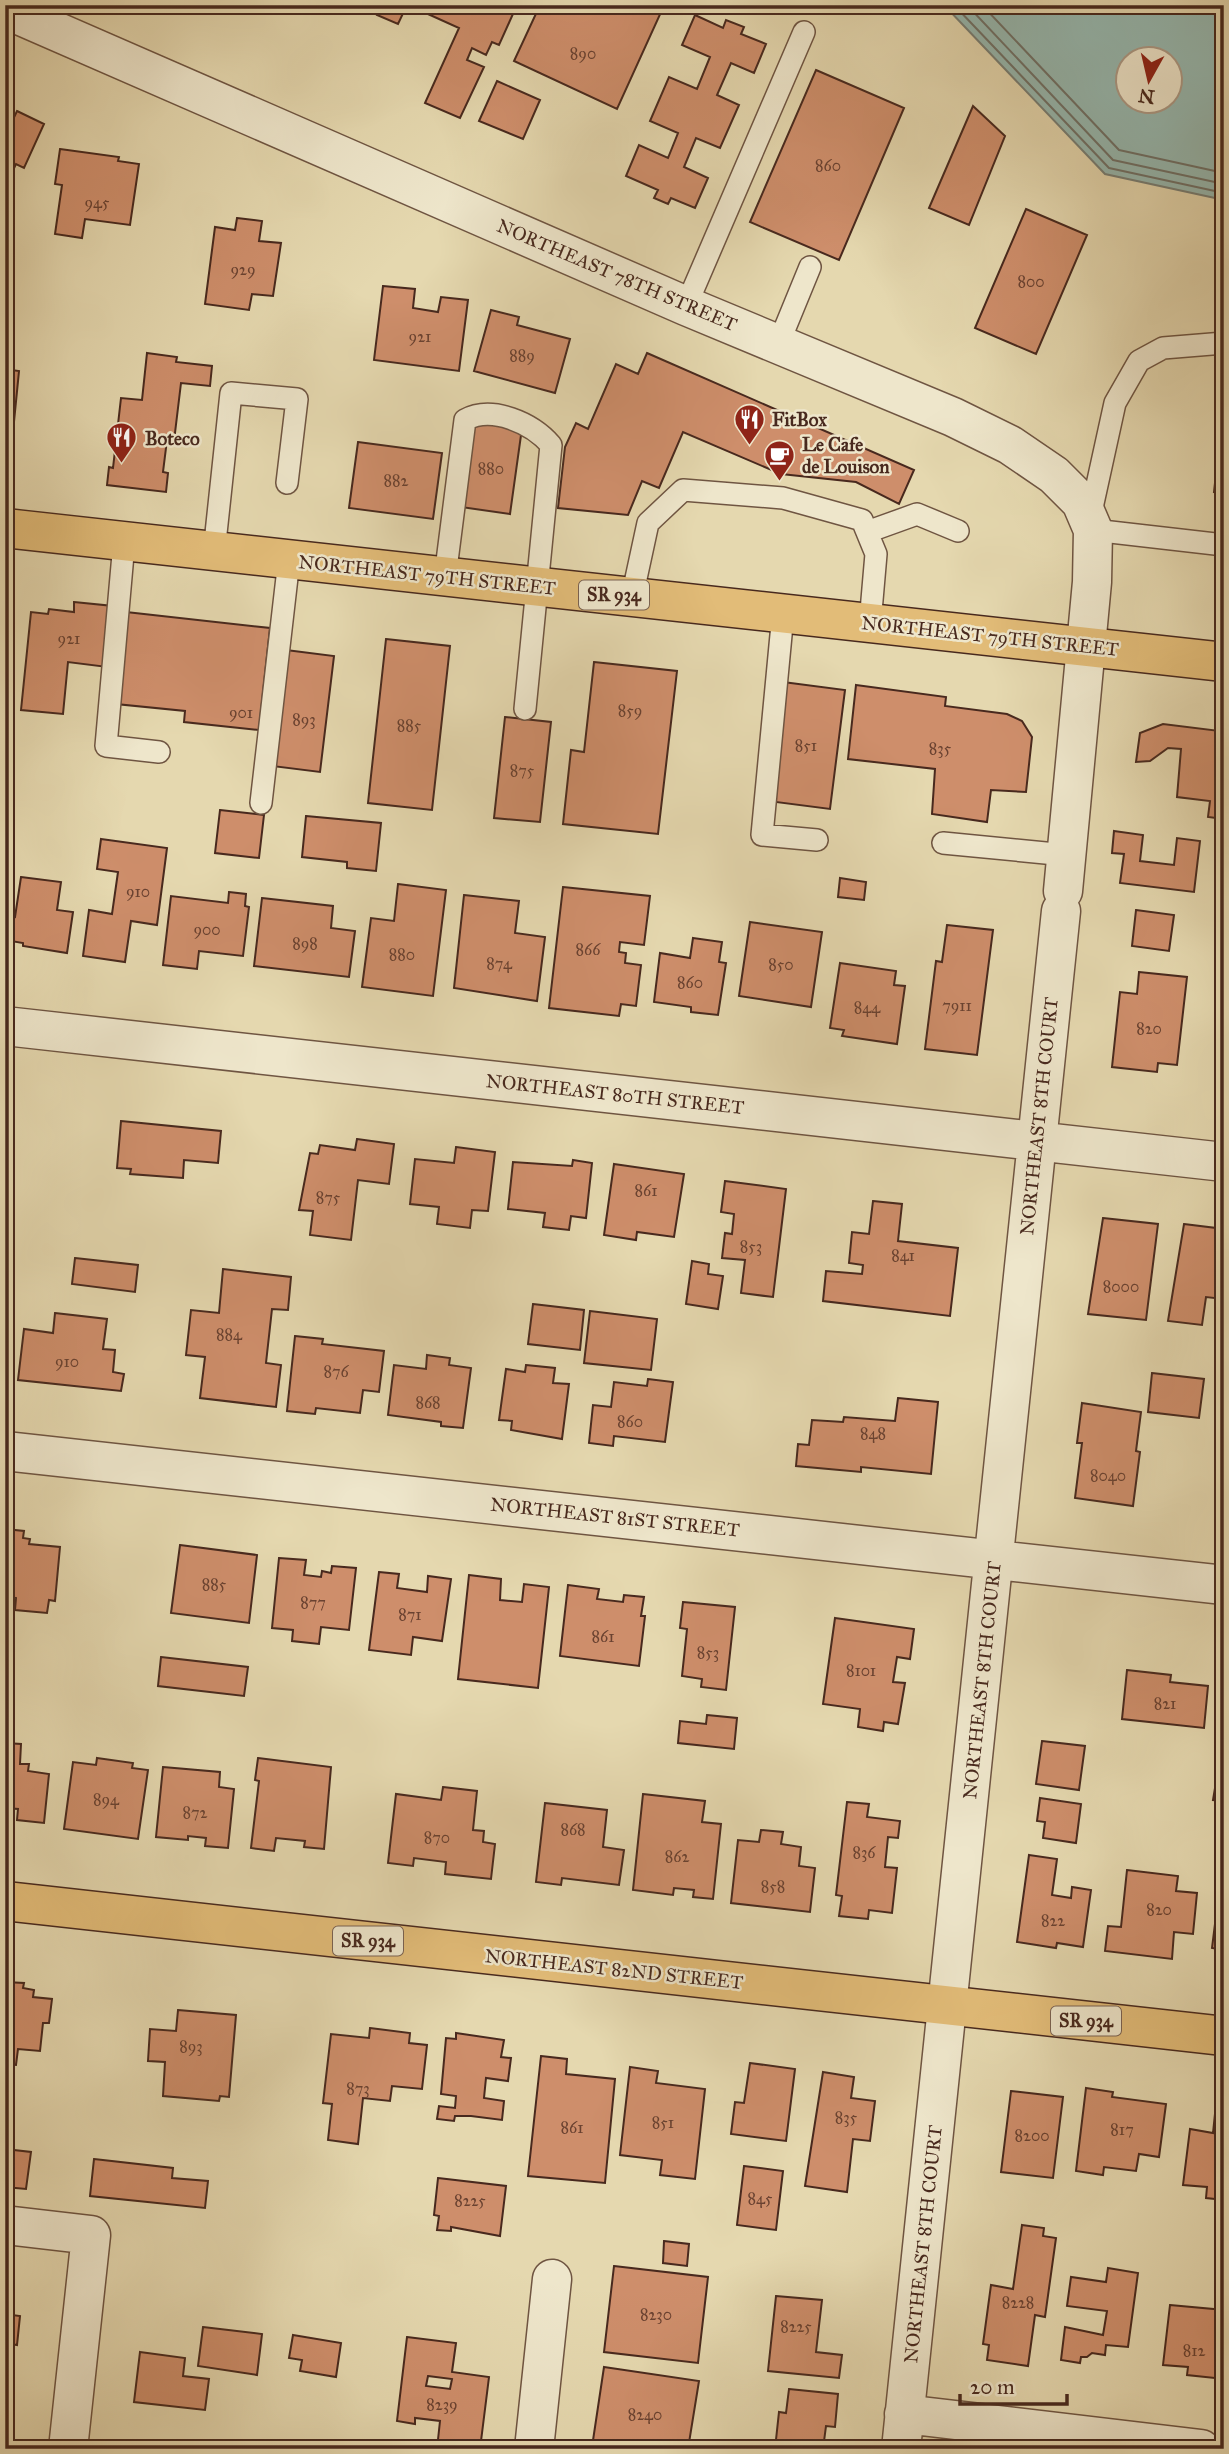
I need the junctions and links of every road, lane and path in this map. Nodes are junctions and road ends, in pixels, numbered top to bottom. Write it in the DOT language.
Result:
graph roads {
  1 [pos="5,9"];
  2 [pos="804,32"];
  3 [pos="810,267"];
  4 [pos="686,306"];
  5 [pos="1224,343"];
  6 [pos="778,345"];
  7 [pos="287,483"];
  8 [pos="1091,523"];
  9 [pos="5,528"];
  10 [pos="958,531"];
  11 [pos="867,532"];
  12 [pos="124,542"];
  13 [pos="1224,545"];
  14 [pos="214,552"];
  15 [pos="289,560"];
  16 [pos="446,577"];
  17 [pos="537,586"];
  18 [pos="632,597"];
  19 [pos="783,614"];
  20 [pos="870,623"];
  21 [pos="1086,646"];
  22 [pos="1224,662"];
  23 [pos="525,709"];
  24 [pos="159,752"];
  25 [pos="261,803"];
  26 [pos="817,841"];
  27 [pos="943,843"];
  28 [pos="1063,886"];
  29 [pos="5,1026"];
  30 [pos="1035,1141"];
  31 [pos="1224,1162"];
  32 [pos="5,1451"];
  33 [pos="995,1559"];
  34 [pos="1224,1584"];
  35 [pos="5,1901"];
  36 [pos="947,2006"];
  37 [pos="1224,2036"];
  38 [pos="5,2225"];
  39 [pos="552,2279"];
  40 [pos="903,2431"];
  41 [pos="68,2449"];
  42 [pos="534,2449"];
  43 [pos="1202,2449"];
  1 -- 4 [label="street, NORTHEAST 78TH STREET"];
  2 -- 4 [label="lane"];
  3 -- 6 [label="lane"];
  4 -- 6 [label="street, NORTHEAST 78TH STREET"];
  5 -- 8 [label="lane"];
  6 -- 8 [label="street, NORTHEAST 78TH STREET"];
  7 -- 14 [label="lane"];
  8 -- 13 [label="lane"];
  8 -- 21 [label="street"];
  9 -- 12 [label="main road, NORTHEAST 79TH STREET / SR 934"];
  10 -- 11 [label="lane"];
  11 -- 18 [label="lane"];
  11 -- 20 [label="lane"];
  12 -- 14 [label="main road, NORTHEAST 79TH STREET / SR 934"];
  12 -- 24 [label="lane"];
  14 -- 15 [label="main road, NORTHEAST 79TH STREET / SR 934"];
  15 -- 16 [label="main road, NORTHEAST 79TH STREET / SR 934"];
  15 -- 25 [label="lane"];
  16 -- 17 [label="main road, NORTHEAST 79TH STREET / SR 934"];
  16 -- 17 [label="lane"];
  17 -- 18 [label="main road, NORTHEAST 79TH STREET / SR 934"];
  17 -- 23 [label="lane"];
  18 -- 19 [label="main road, NORTHEAST 79TH STREET / SR 934"];
  19 -- 20 [label="main road, NORTHEAST 79TH STREET / SR 934"];
  19 -- 26 [label="lane"];
  20 -- 21 [label="main road, NORTHEAST 79TH STREET / SR 934"];
  21 -- 22 [label="main road, NORTHEAST 79TH STREET / SR 934"];
  21 -- 28 [label="street, NORTHEAST 8TH COURT"];
  27 -- 28 [label="lane"];
  28 -- 30 [label="street, NORTHEAST 8TH COURT"];
  29 -- 30 [label="street, NORTHEAST 80TH STREET"];
  30 -- 31 [label="street, NORTHEAST 80TH STREET"];
  30 -- 33 [label="street, NORTHEAST 8TH COURT"];
  32 -- 33 [label="street, NORTHEAST 81ST STREET"];
  33 -- 34 [label="street, NORTHEAST 81ST STREET"];
  33 -- 36 [label="street, NORTHEAST 8TH COURT"];
  35 -- 36 [label="main road, NORTHEAST 82ND STREET / SR 934"];
  36 -- 37 [label="main road, NORTHEAST 82ND STREET / SR 934"];
  36 -- 40 [label="street, NORTHEAST 8TH COURT"];
  38 -- 41 [label="street"];
  39 -- 42 [label="street"];
  40 -- 43 [label="street"];
}
